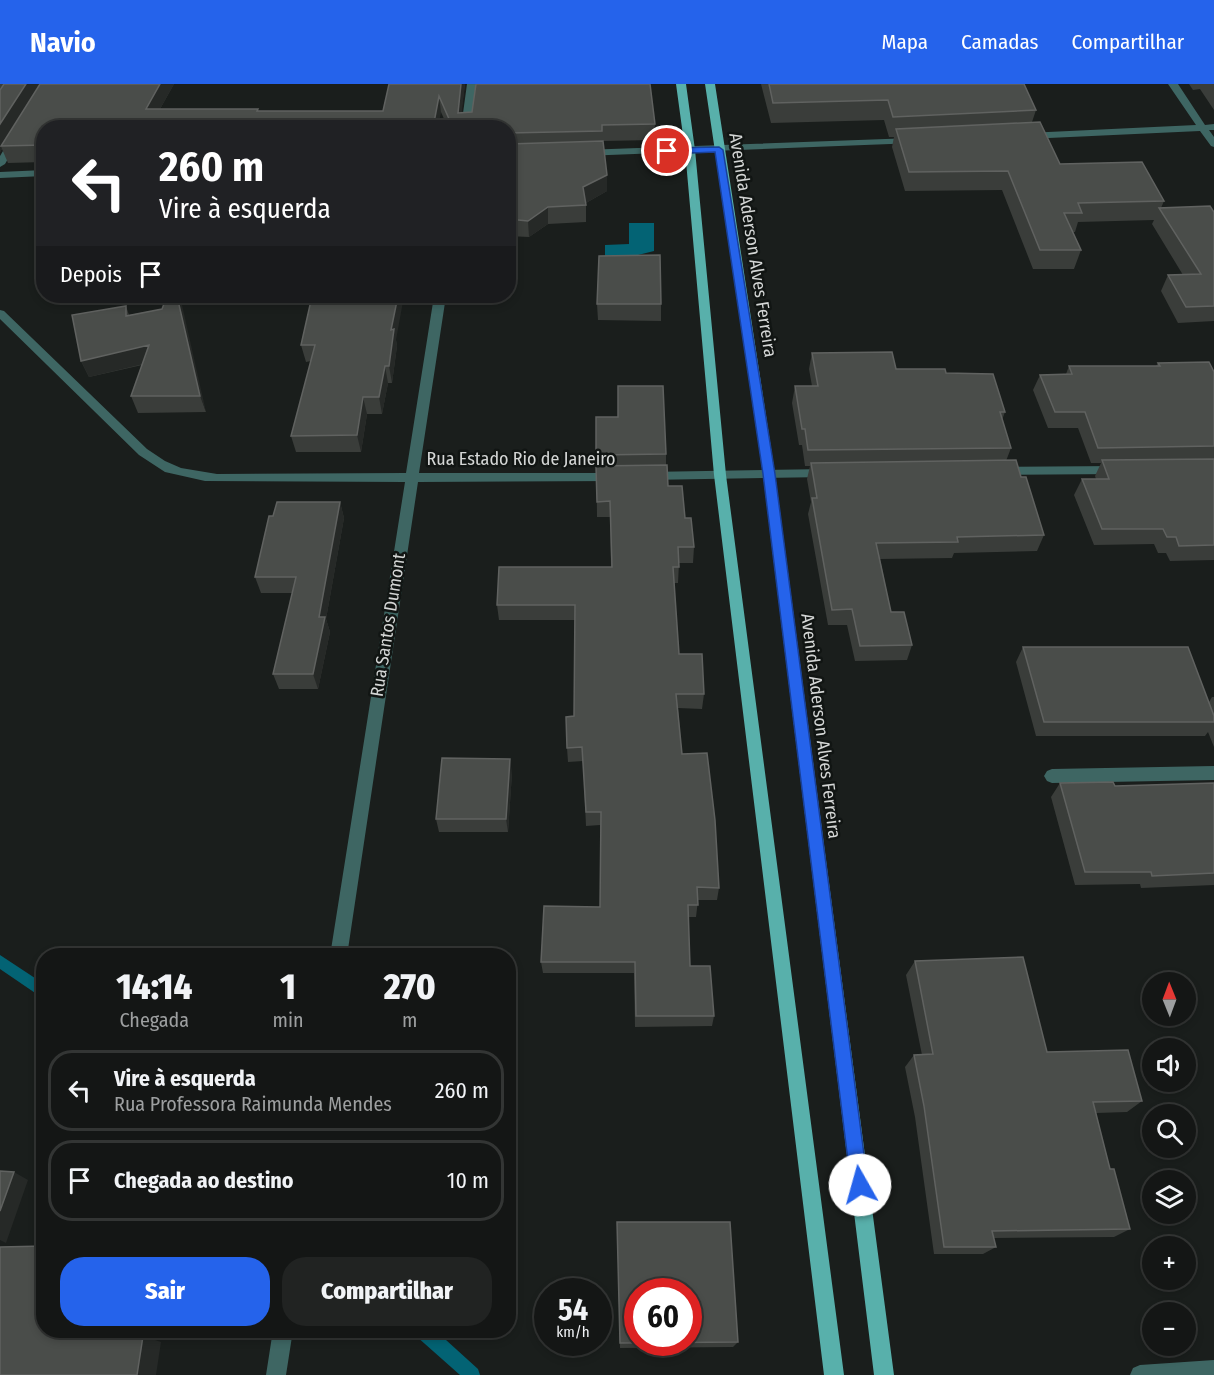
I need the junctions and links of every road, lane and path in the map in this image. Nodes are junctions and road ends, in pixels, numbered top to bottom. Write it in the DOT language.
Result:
graph roads {
  1 [pos="472,84"];
  2 [pos="681,84"];
  3 [pos="710,84"];
  4 [pos="1173,84"];
  5 [pos="467,120"];
  6 [pos="1203,128"];
  7 [pos="1214,128"];
  8 [pos="18,132"];
  9 [pos="1014,136"];
  10 [pos="919,141"];
  11 [pos="1214,144"];
  12 [pos="690,150"];
  13 [pos="719,150"];
  14 [pos="576,153"];
  15 [pos="0,164"];
  16 [pos="36,173"];
  17 [pos="0,174"];
  18 [pos="439,303"];
  19 [pos="0,313"];
  20 [pos="1132,470"];
  21 [pos="992,471"];
  22 [pos="839,473"];
  23 [pos="769,474"];
  24 [pos="720,476"];
  25 [pos="411,477"];
  26 [pos="1214,773"];
  27 [pos="1052,776"];
  28 [pos="339,948"];
  29 [pos="282,1338"];
  30 [pos="1214,1370"];
  31 [pos="276,1375"];
  32 [pos="834,1375"];
  33 [pos="884,1375"];
  34 [pos="1140,1375"];
  1 -- 5 [label="street"];
  2 -- 12 [label="main road"];
  3 -- 13 [label="main road, Avenida Aderson Alves Ferreira"];
  4 -- 6 [label="street"];
  6 -- 7 [label="street"];
  6 -- 9 [label="street"];
  6 -- 11 [label="street"];
  8 -- 15 [label="street"];
  10 -- 13 [label="street"];
  12 -- 13 [label="street"];
  12 -- 14 [label="street"];
  12 -- 24 [label="main road"];
  13 -- 23 [label="main road, Avenida Aderson Alves Ferreira"];
  16 -- 17 [label="street"];
  18 -- 25 [label="street, Rua Santos Dumont"];
  19 -- 25 [label="street, Rua Estado Rio de Janeiro"];
  20 -- 21 [label="street"];
  22 -- 23 [label="street, Rua Estado Rio de Janeiro"];
  23 -- 24 [label="street, Rua Estado Rio de Janeiro"];
  23 -- 33 [label="main road, Avenida Aderson Alves Ferreira"];
  24 -- 25 [label="street, Rua Estado Rio de Janeiro"];
  24 -- 32 [label="main road"];
  25 -- 28 [label="street, Rua Santos Dumont"];
  26 -- 27 [label="street"];
  29 -- 31 [label="street"];
  30 -- 34 [label="street"];
}
